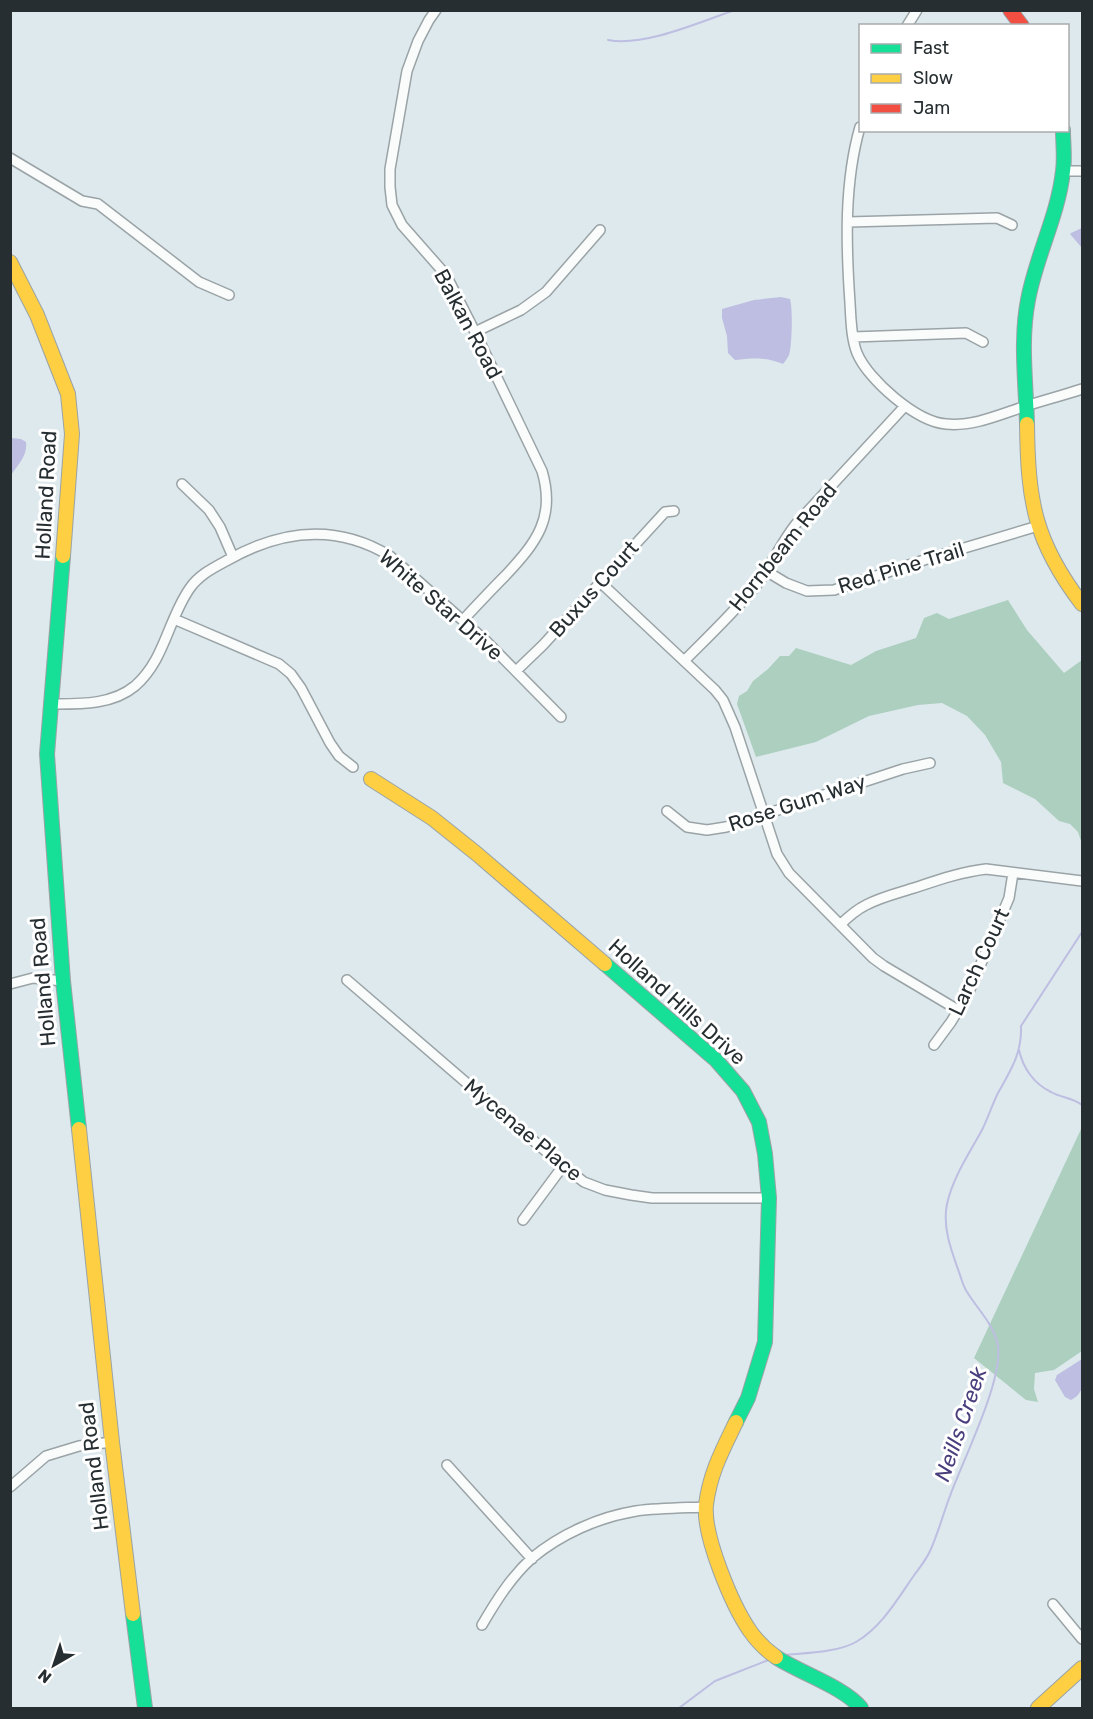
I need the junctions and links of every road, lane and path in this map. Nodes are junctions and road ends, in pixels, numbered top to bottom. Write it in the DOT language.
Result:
graph roads {
  1 [pos="436,10"];
  2 [pos="917,10"];
  3 [pos="1010,10"];
  4 [pos="908,24"];
  5 [pos="1020,24"];
  6 [pos="860,132"];
  7 [pos="1063,132"];
  8 [pos="10,158"];
  9 [pos="1063,171"];
  10 [pos="1083,171"];
  11 [pos="848,222"];
  12 [pos="1012,225"];
  13 [pos="600,230"];
  14 [pos="10,261"];
  15 [pos="229,295"];
  16 [pos="476,332"];
  17 [pos="853,337"];
  18 [pos="983,342"];
  19 [pos="1083,389"];
  20 [pos="905,406"];
  21 [pos="1026,406"];
  22 [pos="182,484"];
  23 [pos="674,511"];
  24 [pos="1038,526"];
  25 [pos="233,557"];
  26 [pos="766,571"];
  27 [pos="600,582"];
  28 [pos="1083,604"];
  29 [pos="174,619"];
  30 [pos="463,620"];
  31 [pos="684,661"];
  32 [pos="516,671"];
  33 [pos="52,704"];
  34 [pos="561,717"];
  35 [pos="930,763"];
  36 [pos="353,767"];
  37 [pos="371,779"];
  38 [pos="666,811"];
  39 [pos="765,816"];
  40 [pos="1013,873"];
  41 [pos="1083,881"];
  42 [pos="840,925"];
  43 [pos="347,980"];
  44 [pos="63,981"];
  45 [pos="10,984"];
  46 [pos="958,1010"];
  47 [pos="934,1045"];
  48 [pos="562,1167"];
  49 [pos="769,1198"];
  50 [pos="523,1220"];
  51 [pos="112,1442"];
  52 [pos="447,1465"];
  53 [pos="10,1487"];
  54 [pos="706,1507"];
  55 [pos="532,1559"];
  56 [pos="1053,1604"];
  57 [pos="482,1625"];
  58 [pos="1083,1639"];
  59 [pos="1083,1668"];
  60 [pos="144,1708"];
  61 [pos="861,1708"];
  62 [pos="1038,1708"];
  1 -- 16 [label="street, Balkan Road"];
  2 -- 4 [label="street"];
  3 -- 5 [label="street"];
  6 -- 11 [label="street"];
  7 -- 9 [label="street"];
  8 -- 15 [label="street"];
  9 -- 10 [label="street"];
  9 -- 21 [label="street"];
  11 -- 12 [label="street"];
  11 -- 17 [label="street"];
  13 -- 16 [label="street"];
  14 -- 33 [label="street, Holland Road"];
  16 -- 30 [label="street, Balkan Road"];
  17 -- 18 [label="street"];
  17 -- 20 [label="street"];
  19 -- 21 [label="street"];
  20 -- 21 [label="street"];
  20 -- 26 [label="street, Hornbeam Road"];
  21 -- 24 [label="street"];
  22 -- 25 [label="street"];
  23 -- 27 [label="street, Buxus Court"];
  24 -- 26 [label="street, Red Pine Trail"];
  24 -- 28 [label="street"];
  25 -- 29 [label="street, White Star Drive"];
  25 -- 30 [label="street, White Star Drive"];
  26 -- 31 [label="street, Hornbeam Road"];
  27 -- 31 [label="street"];
  27 -- 32 [label="street, Buxus Court"];
  29 -- 33 [label="street, White Star Drive"];
  29 -- 36 [label="street"];
  30 -- 32 [label="street, White Star Drive"];
  31 -- 39 [label="street"];
  32 -- 34 [label="street, White Star Drive"];
  33 -- 44 [label="street, Holland Road"];
  35 -- 39 [label="street, Rose Gum Way"];
  37 -- 49 [label="street, Holland Hills Drive"];
  38 -- 39 [label="street, Rose Gum Way"];
  39 -- 42 [label="street"];
  40 -- 41 [label="street"];
  40 -- 42 [label="street"];
  40 -- 46 [label="street, Larch Court"];
  42 -- 46 [label="street"];
  43 -- 48 [label="street, Mycenae Place"];
  44 -- 45 [label="street"];
  44 -- 51 [label="street, Holland Road"];
  46 -- 47 [label="street, Larch Court"];
  48 -- 49 [label="street, Mycenae Place"];
  48 -- 50 [label="street"];
  49 -- 54 [label="street, Holland Hills Drive"];
  51 -- 53 [label="street"];
  51 -- 60 [label="street, Holland Road"];
  52 -- 55 [label="street"];
  54 -- 55 [label="street"];
  54 -- 61 [label="street, Holland Hills Drive"];
  55 -- 57 [label="street"];
  56 -- 58 [label="street"];
  59 -- 62 [label="street"];
}
